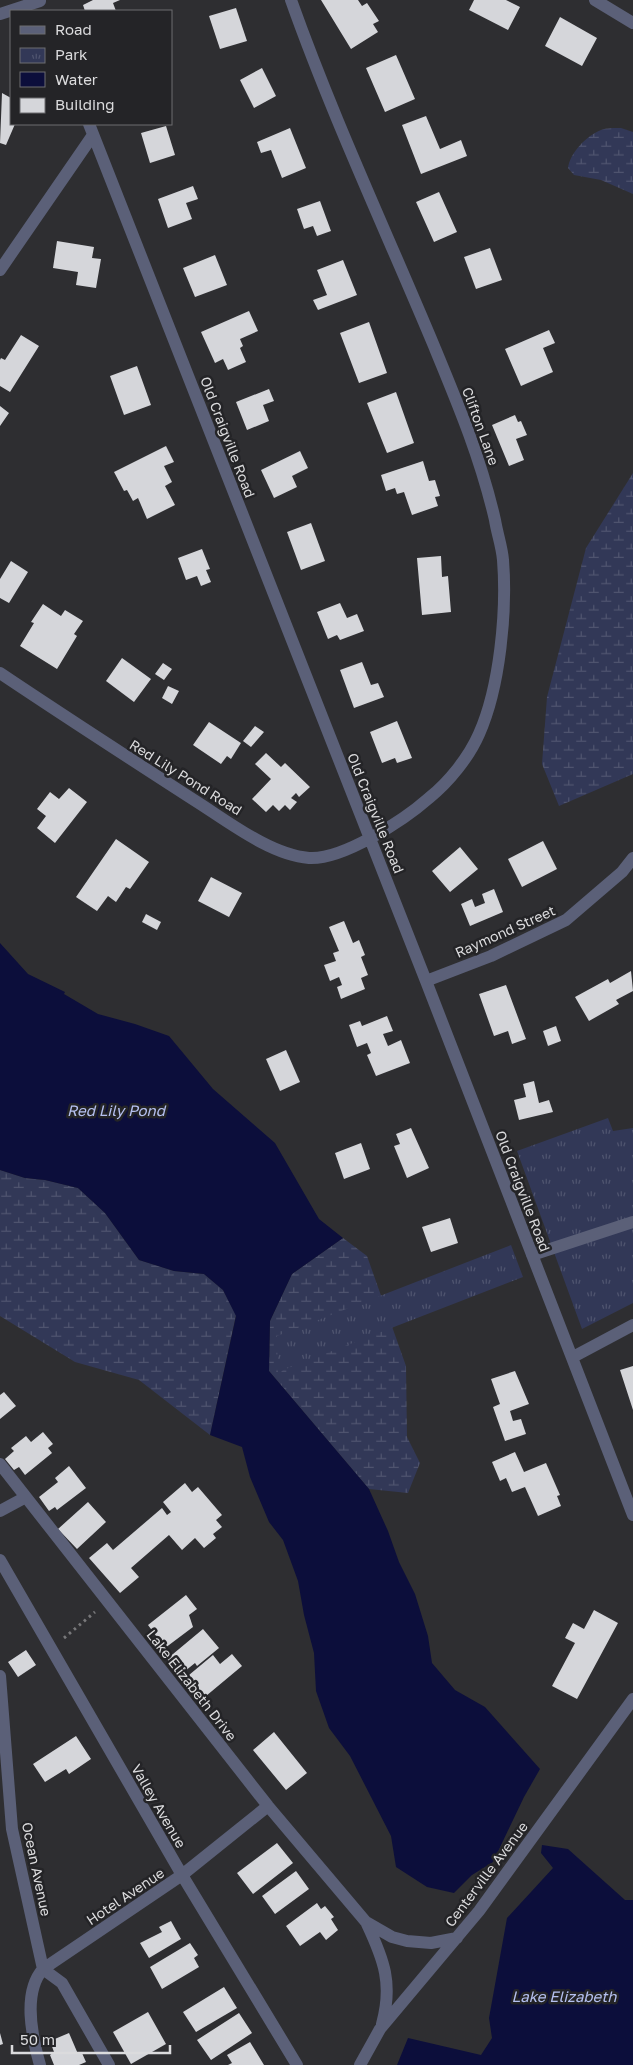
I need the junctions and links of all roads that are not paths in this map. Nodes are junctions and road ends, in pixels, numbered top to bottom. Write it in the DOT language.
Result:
graph roads {
  1 [pos="40,0"];
  2 [pos="291,0"];
  3 [pos="595,0"];
  4 [pos="11,10"];
  5 [pos="633,23"];
  6 [pos="91,129"];
  7 [pos="0,270"];
  8 [pos="0,673"];
  9 [pos="370,838"];
  10 [pos="633,858"];
  11 [pos="426,981"];
  12 [pos="633,1222"];
  13 [pos="532,1255"];
  14 [pos="633,1325"];
  15 [pos="573,1357"];
  16 [pos="0,1464"];
  17 [pos="26,1497"];
  18 [pos="0,1511"];
  19 [pos="633,1515"];
  20 [pos="0,1560"];
  21 [pos="0,1676"];
  22 [pos="633,1699"];
  23 [pos="2,1749"];
  24 [pos="268,1806"];
  25 [pos="182,1876"];
  26 [pos="366,1922"];
  27 [pos="457,1938"];
  28 [pos="43,1969"];
  29 [pos="380,2029"];
  30 [pos="362,2059"];
  31 [pos="40,2065"];
  32 [pos="109,2065"];
  33 [pos="297,2065"];
  34 [pos="352,2065"];
  1 -- 4 [label="street"];
  2 -- 9 [label="street, Clifton Lane"];
  3 -- 5 [label="street"];
  6 -- 7 [label="street"];
  6 -- 9 [label="street, Old Craigville Road"];
  8 -- 9 [label="street, Red Lily Pond Road"];
  9 -- 11 [label="street, Old Craigville Road"];
  10 -- 11 [label="street, Raymond Street"];
  11 -- 13 [label="street, Old Craigville Road"];
  12 -- 13 [label="street"];
  13 -- 15 [label="street, Old Craigville Road"];
  14 -- 15 [label="street"];
  15 -- 19 [label="street, Old Craigville Road"];
  16 -- 17 [label="street, Lake Elizabeth Drive"];
  17 -- 18 [label="street"];
  17 -- 24 [label="street, Lake Elizabeth Drive"];
  20 -- 25 [label="street, Valley Avenue"];
  21 -- 23 [label="street, Ocean Avenue"];
  22 -- 27 [label="street, Centerville Avenue"];
  23 -- 28 [label="street, Ocean Avenue"];
  24 -- 25 [label="street, Hotel Avenue"];
  24 -- 26 [label="street, Lake Elizabeth Drive"];
  25 -- 28 [label="street, Hotel Avenue"];
  25 -- 33 [label="street, Valley Avenue"];
  26 -- 27 [label="street, Lake Elizabeth Drive"];
  26 -- 29 [label="street, Lake Elizabeth Drive"];
  27 -- 29 [label="street, Centerville Avenue"];
  28 -- 31 [label="street"];
  28 -- 32 [label="street"];
  29 -- 30 [label="street, Centerville Avenue"];
  30 -- 34 [label="street"];
}
